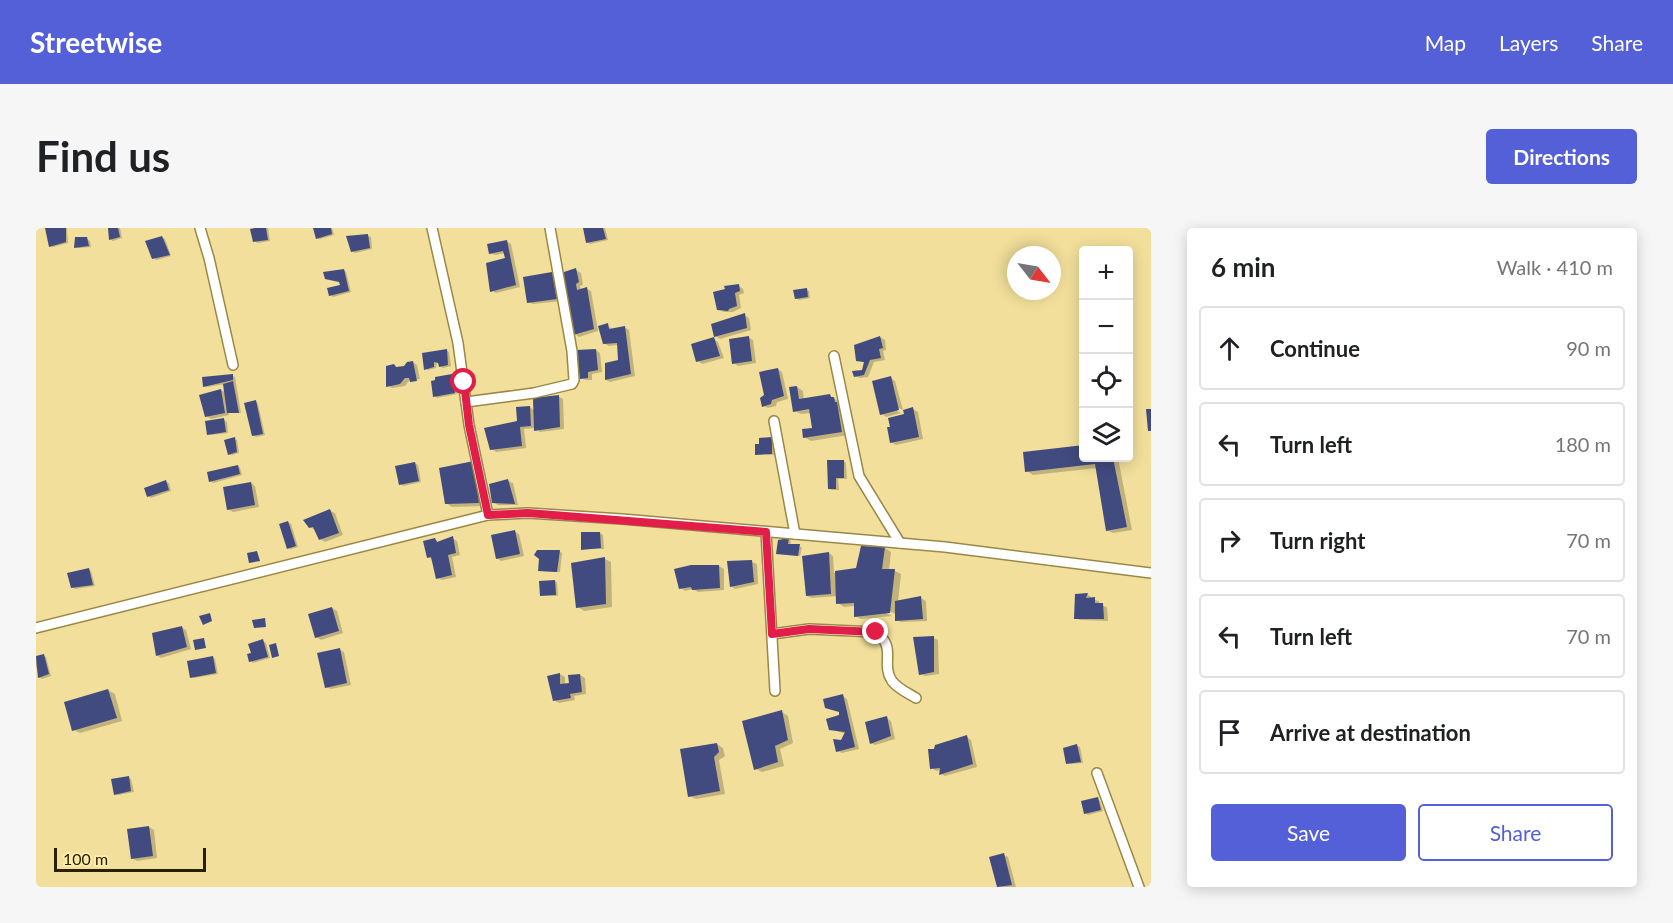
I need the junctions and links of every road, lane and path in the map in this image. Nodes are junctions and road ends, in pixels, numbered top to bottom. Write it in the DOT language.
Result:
graph roads {
  1 [pos="200,228"];
  2 [pos="432,228"];
  3 [pos="550,228"];
  4 [pos="834,356"];
  5 [pos="233,365"];
  6 [pos="466,402"];
  7 [pos="774,421"];
  8 [pos="488,515"];
  9 [pos="766,532"];
  10 [pos="795,534"];
  11 [pos="900,543"];
  12 [pos="1151,573"];
  13 [pos="36,627"];
  14 [pos="772,634"];
  15 [pos="776,691"];
  16 [pos="916,698"];
  17 [pos="1096,773"];
  18 [pos="1138,887"];
  1 -- 5 [label="street"];
  2 -- 6 [label="street"];
  3 -- 6 [label="street"];
  4 -- 11 [label="street"];
  6 -- 8 [label="street"];
  7 -- 10 [label="street"];
  8 -- 9 [label="street"];
  8 -- 13 [label="street"];
  9 -- 10 [label="street"];
  9 -- 14 [label="street"];
  10 -- 11 [label="street"];
  11 -- 12 [label="street"];
  14 -- 15 [label="street"];
  14 -- 16 [label="street"];
  17 -- 18 [label="street"];
}
